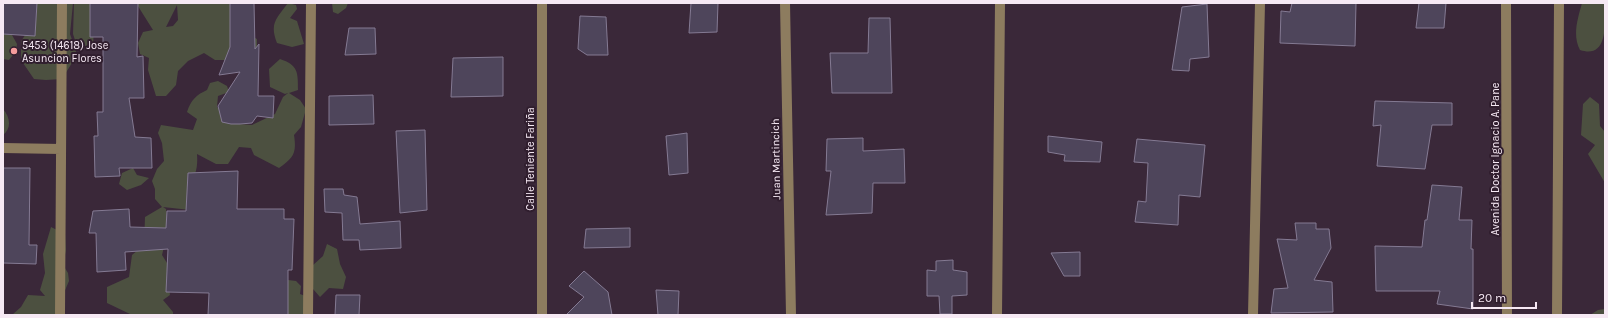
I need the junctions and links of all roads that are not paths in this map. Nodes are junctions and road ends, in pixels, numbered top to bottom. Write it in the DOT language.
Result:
graph roads {
  1 [pos="62,3"];
  2 [pos="311,3"];
  3 [pos="542,3"];
  4 [pos="785,3"];
  5 [pos="1000,3"];
  6 [pos="1260,3"];
  7 [pos="1506,3"];
  8 [pos="1559,3"];
  9 [pos="3,148"];
  10 [pos="61,149"];
  11 [pos="60,315"];
  12 [pos="308,315"];
  13 [pos="542,315"];
  14 [pos="791,315"];
  15 [pos="997,315"];
  16 [pos="1253,315"];
  17 [pos="1507,315"];
  18 [pos="1557,315"];
  1 -- 10 [label="street"];
  2 -- 12 [label="street"];
  3 -- 13 [label="street, Calle Teniente Fariña"];
  4 -- 14 [label="street, Juan Martincich"];
  5 -- 15 [label="street"];
  6 -- 16 [label="street"];
  7 -- 17 [label="street, Avenida Doctor Ignacio A. Pane"];
  8 -- 18 [label="street"];
  9 -- 10 [label="street"];
  10 -- 11 [label="street"];
}
